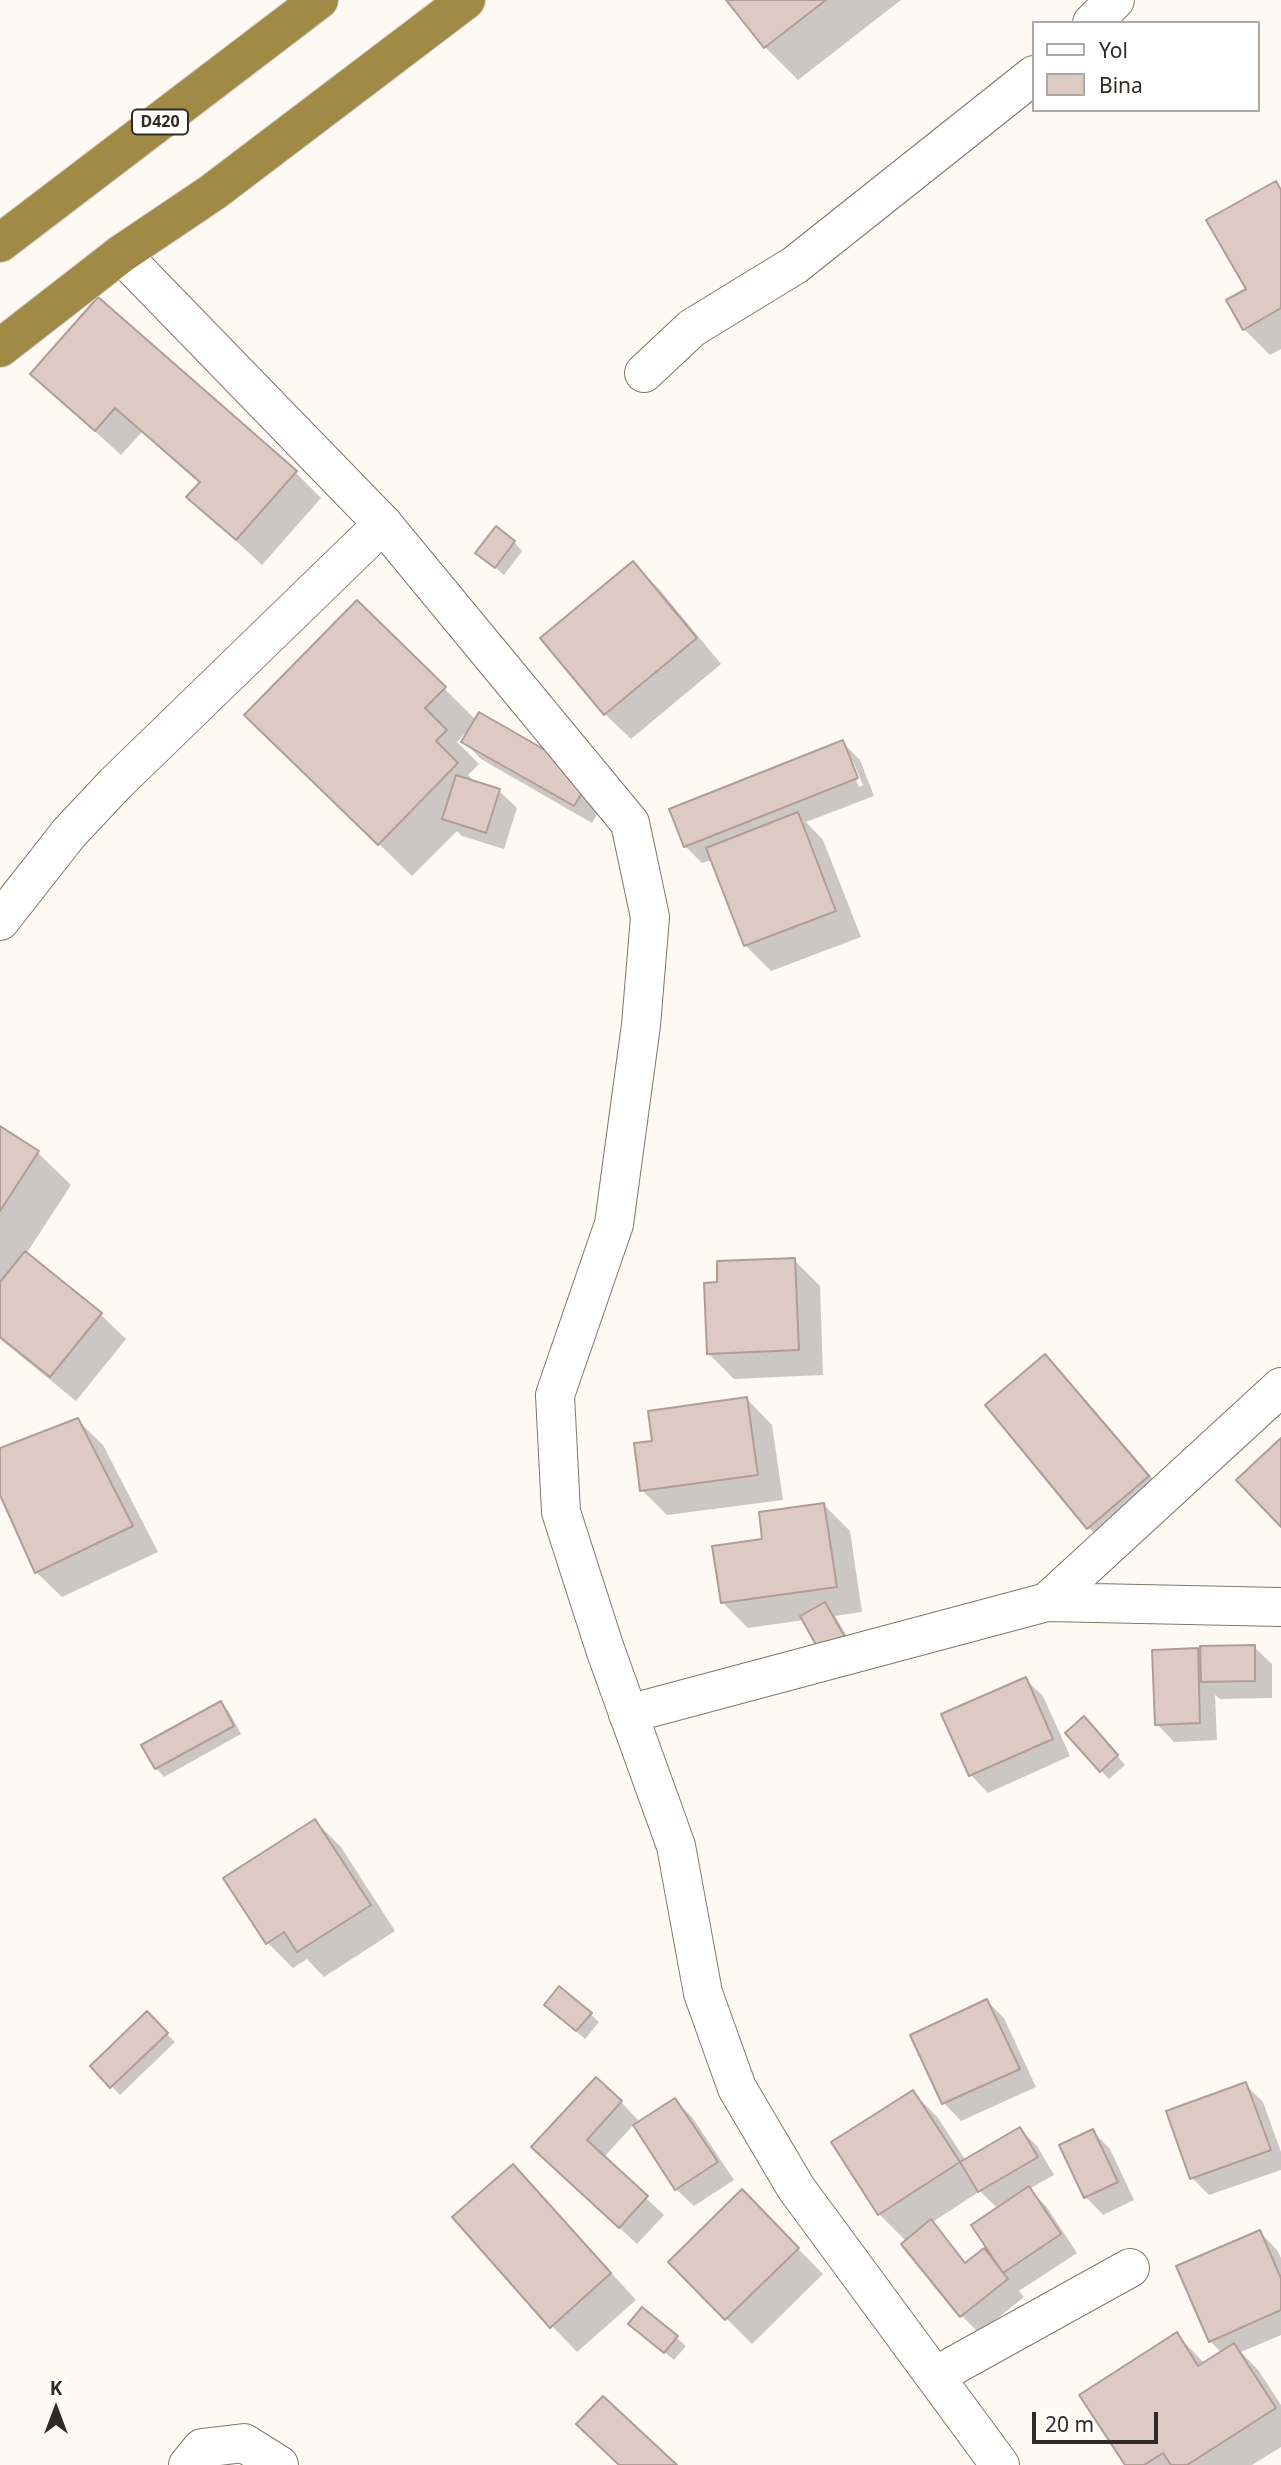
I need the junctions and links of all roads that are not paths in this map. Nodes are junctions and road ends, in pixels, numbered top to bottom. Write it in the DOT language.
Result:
graph roads {
  1 [pos="319,0"];
  2 [pos="466,0"];
  3 [pos="1115,0"];
  4 [pos="1094,21"];
  5 [pos="1032,77"];
  6 [pos="0,243"];
  7 [pos="121,254"];
  8 [pos="0,348"];
  9 [pos="644,373"];
  10 [pos="383,524"];
  11 [pos="0,921"];
  12 [pos="1281,1387"];
  13 [pos="1047,1602"];
  14 [pos="1281,1607"];
  15 [pos="628,1714"];
  16 [pos="1130,2268"];
  17 [pos="935,2376"];
  18 [pos="188,2465"];
  19 [pos="279,2465"];
  20 [pos="1000,2465"];
  1 -- 6 [label="highway, D420"];
  2 -- 7 [label="highway"];
  3 -- 4 [label="street"];
  5 -- 9 [label="street"];
  7 -- 8 [label="highway"];
  7 -- 10 [label="street"];
  10 -- 11 [label="street"];
  10 -- 15 [label="street"];
  12 -- 13 [label="street"];
  13 -- 14 [label="street"];
  13 -- 15 [label="street"];
  15 -- 17 [label="street"];
  16 -- 17 [label="street"];
  17 -- 20 [label="street"];
  18 -- 19 [label="street"];
}
